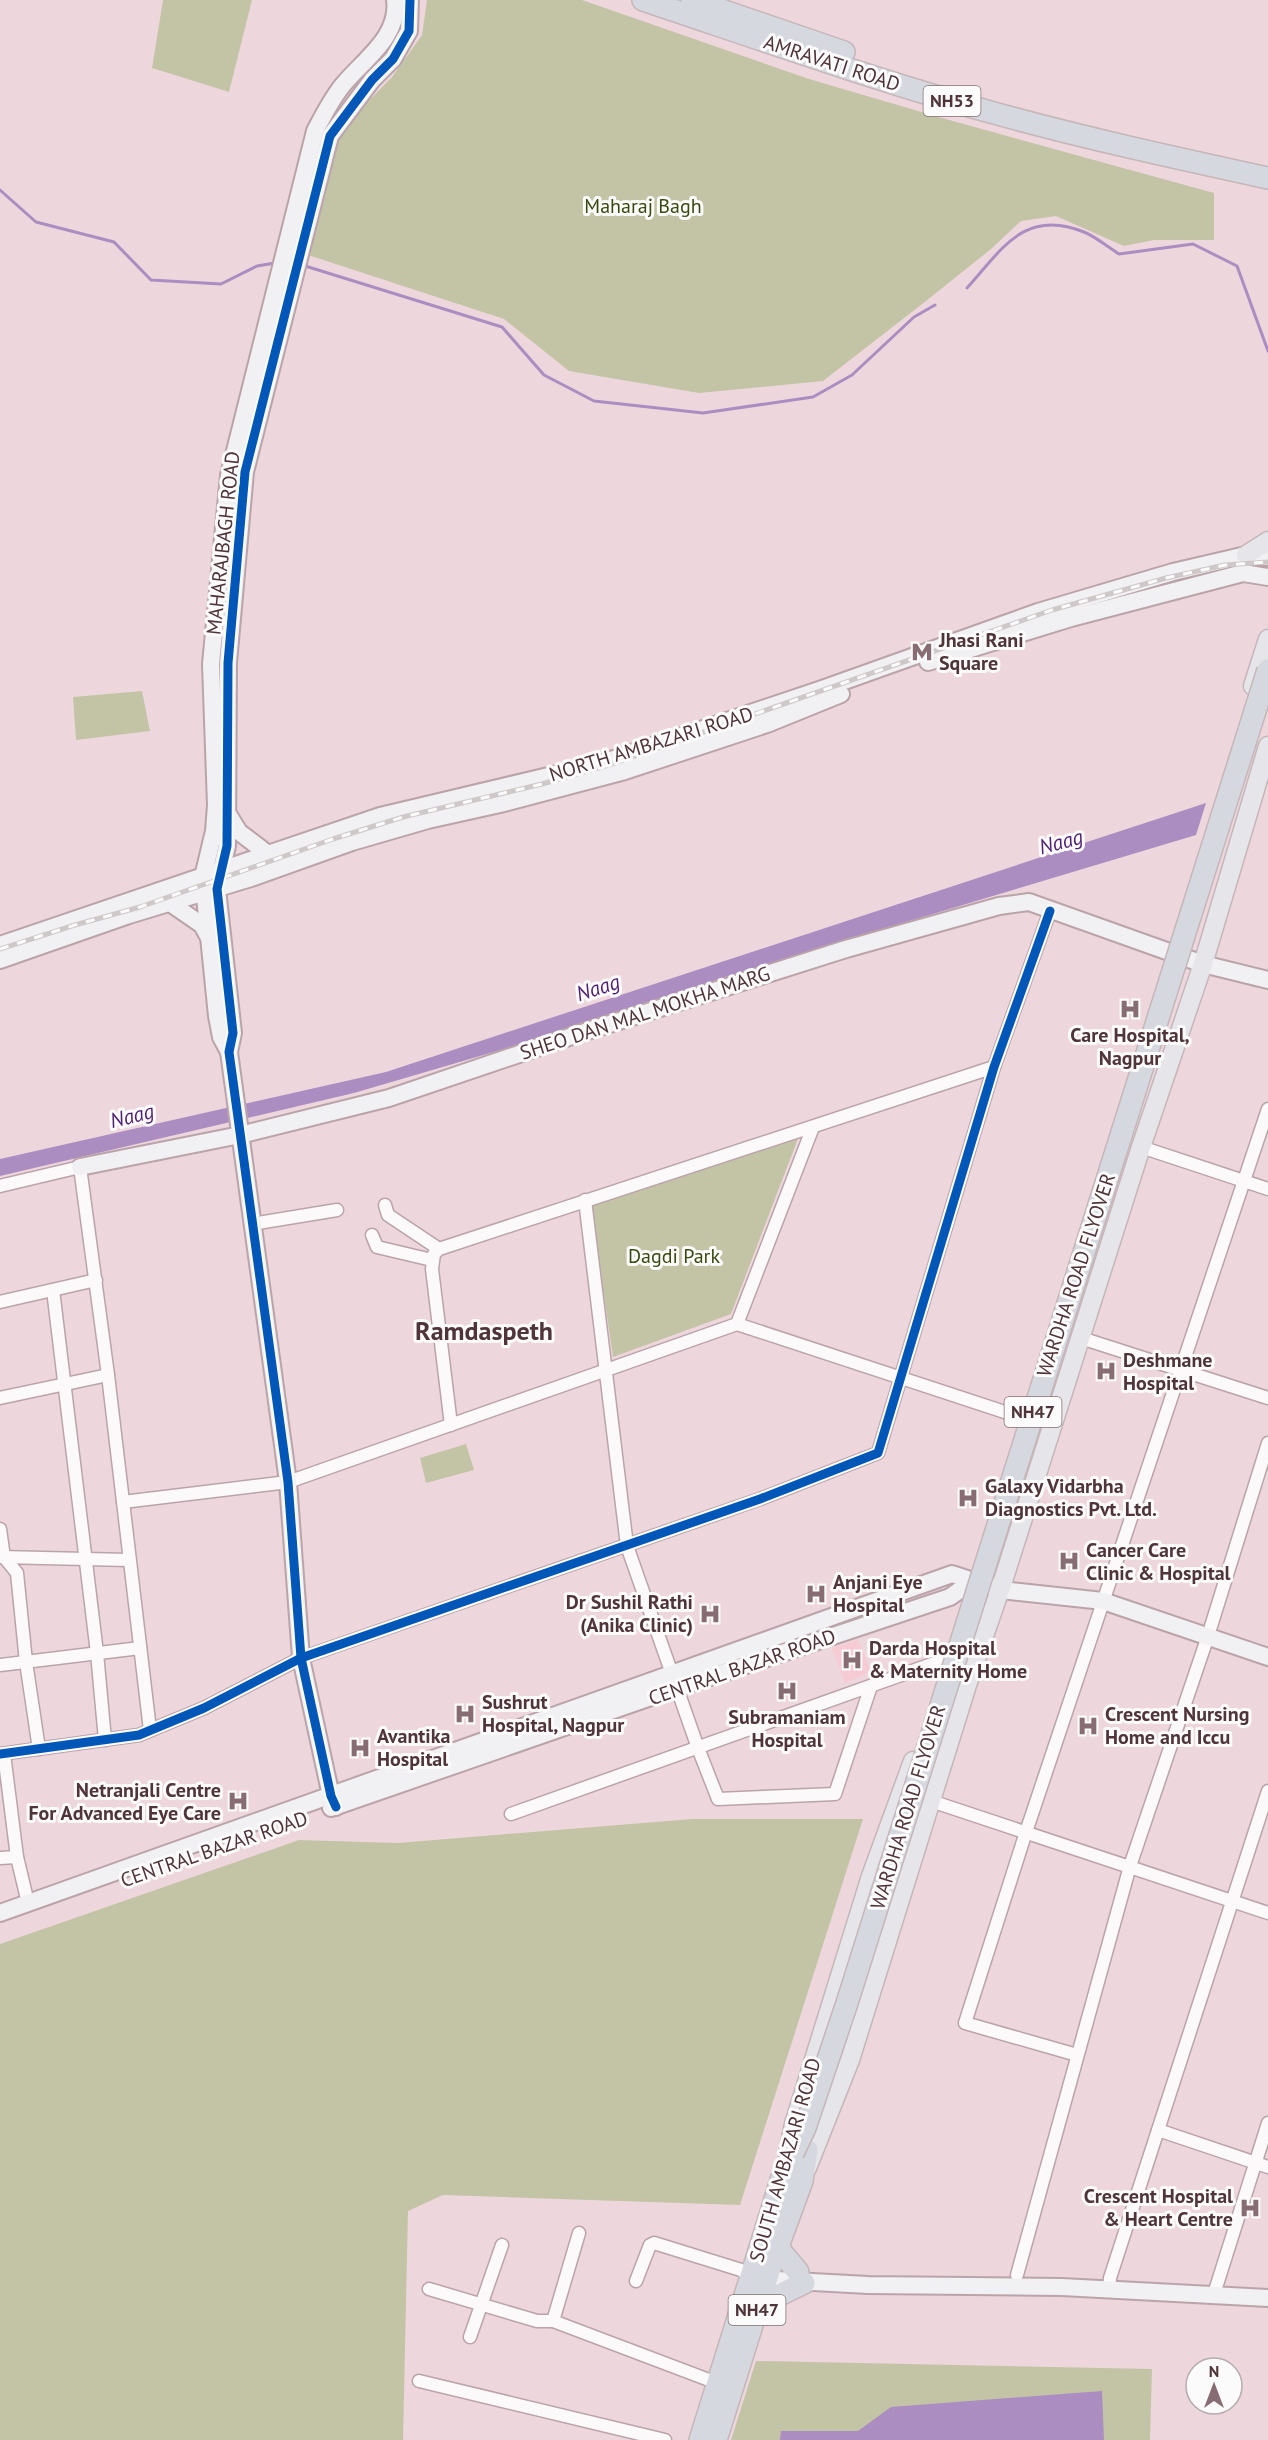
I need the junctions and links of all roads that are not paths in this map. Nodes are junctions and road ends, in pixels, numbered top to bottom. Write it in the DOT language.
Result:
graph roads {
  1 [pos="395,0"];
  2 [pos="410,0"];
  3 [pos="692,0"];
  4 [pos="655,2"];
  5 [pos="1268,164"];
  6 [pos="1268,178"];
  7 [pos="283,288"];
  8 [pos="1268,542"];
  9 [pos="1246,555"];
  10 [pos="1268,556"];
  11 [pos="1268,577"];
  12 [pos="1041,620"];
  13 [pos="1268,639"];
  14 [pos="1268,670"];
  15 [pos="1268,705"];
  16 [pos="1268,746"];
  17 [pos="228,813"];
  18 [pos="268,854"];
  19 [pos="221,870"];
  20 [pos="208,886"];
  21 [pos="170,903"];
  22 [pos="1050,911"];
  23 [pos="208,937"];
  24 [pos="0,945"];
  25 [pos="1171,953"];
  26 [pos="0,960"];
  27 [pos="1203,964"];
  28 [pos="1268,980"];
  29 [pos="229,1052"];
  30 [pos="994,1067"];
  31 [pos="1268,1109"];
  32 [pos="813,1127"];
  33 [pos="240,1135"];
  34 [pos="1141,1148"];
  35 [pos="80,1167"];
  36 [pos="1243,1181"];
  37 [pos="0,1186"];
  38 [pos="1268,1189"];
  39 [pos="585,1200"];
  40 [pos="385,1205"];
  41 [pos="337,1210"];
  42 [pos="252,1224"];
  43 [pos="372,1235"];
  44 [pos="435,1255"];
  45 [pos="96,1280"];
  46 [pos="53,1290"];
  47 [pos="0,1302"];
  48 [pos="737,1324"];
  49 [pos="1082,1338"];
  50 [pos="1182,1370"];
  51 [pos="605,1371"];
  52 [pos="108,1375"];
  53 [pos="900,1379"];
  54 [pos="64,1384"];
  55 [pos="0,1398"];
  56 [pos="1268,1398"];
  57 [pos="1023,1418"];
  58 [pos="451,1425"];
  59 [pos="1268,1443"];
  60 [pos="288,1482"];
  61 [pos="123,1502"];
  62 [pos="0,1529"];
  63 [pos="627,1546"];
  64 [pos="2,1557"];
  65 [pos="84,1558"];
  66 [pos="129,1560"];
  67 [pos="971,1582"];
  68 [pos="1000,1590"];
  69 [pos="1103,1601"];
  70 [pos="1208,1636"];
  71 [pos="140,1648"];
  72 [pos="97,1653"];
  73 [pos="1268,1657"];
  74 [pos="301,1658"];
  75 [pos="946,1659"];
  76 [pos="26,1662"];
  77 [pos="0,1665"];
  78 [pos="674,1681"];
  79 [pos="871,1686"];
  80 [pos="150,1730"];
  81 [pos="105,1740"];
  82 [pos="698,1748"];
  83 [pos="39,1749"];
  84 [pos="2,1754"];
  85 [pos="1268,1791"];
  86 [pos="334,1801"];
  87 [pos="931,1801"];
  88 [pos="512,1814"];
  89 [pos="1026,1832"];
  90 [pos="17,1857"];
  91 [pos="0,1858"];
  92 [pos="1130,1866"];
  93 [pos="1232,1900"];
  94 [pos="28,1903"];
  95 [pos="1268,1912"];
  96 [pos="0,1913"];
  97 [pos="0,1925"];
  98 [pos="1077,2055"];
  99 [pos="1268,2123"];
  100 [pos="1158,2130"];
  101 [pos="800,2152"];
  102 [pos="1256,2162"];
  103 [pos="1268,2166"];
  104 [pos="792,2179"];
  105 [pos="579,2233"];
  106 [pos="502,2245"];
  107 [pos="778,2248"];
  108 [pos="756,2273"];
  109 [pos="1017,2275"];
  110 [pos="801,2278"];
  111 [pos="636,2281"];
  112 [pos="1109,2283"];
  113 [pos="1268,2288"];
  114 [pos="429,2289"];
  115 [pos="1215,2289"];
  116 [pos="1268,2298"];
  117 [pos="481,2305"];
  118 [pos="759,2305"];
  119 [pos="553,2321"];
  120 [pos="470,2337"];
  121 [pos="419,2381"];
  122 [pos="717,2383"];
  123 [pos="666,2440"];
  124 [pos="700,2440"];
  125 [pos="716,2440"];
  1 -- 7 [label="main road, MAHARAJBAGH ROAD"];
  2 -- 7 [label="main road, MAHARAJBAGH ROAD"];
  3 -- 5 [label="highway, AMRAVATI ROAD / NH53"];
  4 -- 6 [label="highway, AMRAVATI ROAD / NH53"];
  7 -- 17 [label="main road, MAHARAJBAGH ROAD"];
  7 -- 20 [label="main road, MAHARAJBAGH ROAD"];
  8 -- 9 [label="main road"];
  9 -- 10 [label="main road, NORTH AMBAZARI ROAD"];
  9 -- 12 [label="main road, NORTH AMBAZARI ROAD"];
  11 -- 12 [label="main road, NORTH AMBAZARI ROAD"];
  12 -- 18 [label="main road, NORTH AMBAZARI ROAD"];
  12 -- 20 [label="main road, NORTH AMBAZARI ROAD"];
  13 -- 25 [label="main road, SOUTH AMBAZARI ROAD"];
  14 -- 101 [label="highway, WARDHA ROAD FLYOVER / NH47, bridge"];
  15 -- 101 [label="highway, WARDHA ROAD FLYOVER / NH47"];
  16 -- 27 [label="main road"];
  17 -- 18 [label="main road"];
  17 -- 19 [label="main road, MAHARAJBAGH ROAD"];
  18 -- 19 [label="main road, NORTH AMBAZARI ROAD"];
  19 -- 20 [label="main road, MAHARAJBAGH ROAD"];
  20 -- 21 [label="main road, NORTH AMBAZARI ROAD"];
  20 -- 23 [label="main road, MAHARAJBAGH ROAD"];
  20 -- 24 [label="main road, NORTH AMBAZARI ROAD"];
  20 -- 29 [label="main road, MAHARAJBAGH ROAD"];
  21 -- 23 [label="main road"];
  21 -- 26 [label="main road, NORTH AMBAZARI ROAD"];
  22 -- 25 [label="main road, SHEO DAN MAL MOKHA MARG"];
  22 -- 30 [label="street"];
  22 -- 33 [label="main road, SHEO DAN MAL MOKHA MARG"];
  23 -- 29 [label="main road, MAHARAJBAGH ROAD"];
  25 -- 27 [label="main road, SHEO DAN MAL MOKHA MARG"];
  25 -- 57 [label="main road, SOUTH AMBAZARI ROAD"];
  27 -- 28 [label="main road, SHEO DAN MAL MOKHA MARG"];
  27 -- 34 [label="main road"];
  29 -- 33 [label="main road"];
  30 -- 32 [label="street"];
  30 -- 53 [label="street"];
  31 -- 36 [label="street"];
  32 -- 39 [label="street"];
  32 -- 48 [label="street"];
  33 -- 35 [label="main road, SHEO DAN MAL MOKHA MARG"];
  33 -- 42 [label="main road"];
  34 -- 36 [label="street"];
  34 -- 49 [label="main road"];
  35 -- 37 [label="street"];
  35 -- 45 [label="street"];
  36 -- 38 [label="street"];
  36 -- 50 [label="street"];
  39 -- 44 [label="street"];
  39 -- 51 [label="street"];
  40 -- 44 [label="street"];
  41 -- 42 [label="street"];
  42 -- 60 [label="main road"];
  43 -- 44 [label="street"];
  44 -- 58 [label="street"];
  45 -- 46 [label="street"];
  45 -- 52 [label="street"];
  46 -- 47 [label="street"];
  46 -- 54 [label="street"];
  48 -- 51 [label="street"];
  48 -- 53 [label="street"];
  49 -- 50 [label="street"];
  49 -- 68 [label="main road"];
  50 -- 56 [label="street"];
  50 -- 69 [label="street"];
  51 -- 58 [label="street"];
  51 -- 63 [label="street"];
  52 -- 54 [label="street"];
  52 -- 61 [label="street"];
  53 -- 57 [label="street"];
  53 -- 63 [label="street"];
  54 -- 55 [label="street"];
  54 -- 65 [label="street"];
  57 -- 67 [label="main road, SOUTH AMBAZARI ROAD"];
  58 -- 60 [label="street"];
  59 -- 70 [label="street"];
  60 -- 61 [label="street"];
  60 -- 74 [label="main road"];
  61 -- 66 [label="street"];
  62 -- 64 [label="street"];
  63 -- 74 [label="street"];
  63 -- 78 [label="street"];
  64 -- 65 [label="street"];
  64 -- 76 [label="street"];
  65 -- 66 [label="street"];
  65 -- 72 [label="street"];
  66 -- 71 [label="street"];
  67 -- 68 [label="main road"];
  67 -- 75 [label="main road, SOUTH AMBAZARI ROAD"];
  67 -- 78 [label="main road, CENTRAL BAZAR ROAD"];
  68 -- 69 [label="main road"];
  68 -- 87 [label="main road"];
  69 -- 70 [label="main road"];
  69 -- 89 [label="street"];
  70 -- 73 [label="main road"];
  70 -- 92 [label="street"];
  71 -- 72 [label="street"];
  71 -- 80 [label="street"];
  72 -- 76 [label="street"];
  72 -- 81 [label="street"];
  74 -- 80 [label="street"];
  74 -- 86 [label="main road"];
  75 -- 79 [label="street"];
  75 -- 104 [label="main road, SOUTH AMBAZARI ROAD"];
  76 -- 77 [label="street"];
  76 -- 83 [label="street"];
  78 -- 82 [label="street"];
  78 -- 86 [label="main road, CENTRAL BAZAR ROAD"];
  79 -- 82 [label="street"];
  79 -- 82 [label="street"];
  80 -- 81 [label="street"];
  81 -- 83 [label="street"];
  82 -- 88 [label="street"];
  83 -- 84 [label="street"];
  84 -- 90 [label="street"];
  85 -- 93 [label="street"];
  86 -- 94 [label="main road, CENTRAL BAZAR ROAD"];
  86 -- 97 [label="main road, CENTRAL BAZAR ROAD"];
  87 -- 89 [label="street"];
  87 -- 104 [label="main road"];
  89 -- 92 [label="street"];
  89 -- 98 [label="street"];
  90 -- 91 [label="street"];
  90 -- 94 [label="street"];
  92 -- 93 [label="street"];
  92 -- 98 [label="street"];
  93 -- 95 [label="street"];
  93 -- 100 [label="street"];
  94 -- 96 [label="main road, CENTRAL BAZAR ROAD"];
  98 -- 109 [label="street"];
  99 -- 102 [label="street"];
  100 -- 102 [label="street"];
  100 -- 112 [label="street"];
  101 -- 104 [label="highway, NH47"];
  102 -- 103 [label="street"];
  102 -- 115 [label="street"];
  104 -- 107 [label="highway, NH47"];
  104 -- 108 [label="highway, SOUTH AMBAZARI ROAD / NH47"];
  105 -- 119 [label="street"];
  106 -- 117 [label="street"];
  107 -- 108 [label="highway, NH47"];
  107 -- 110 [label="highway"];
  108 -- 110 [label="main road"];
  108 -- 111 [label="street"];
  108 -- 118 [label="highway, NH47"];
  108 -- 122 [label="highway, SOUTH AMBAZARI ROAD / NH47"];
  109 -- 110 [label="main road"];
  109 -- 112 [label="main road"];
  110 -- 112 [label="main road"];
  110 -- 118 [label="highway"];
  112 -- 115 [label="main road"];
  113 -- 115 [label="main road"];
  114 -- 117 [label="street"];
  115 -- 116 [label="main road"];
  117 -- 119 [label="street"];
  117 -- 120 [label="street"];
  118 -- 125 [label="highway, NH47"];
  119 -- 122 [label="street"];
  121 -- 123 [label="street"];
  122 -- 124 [label="highway, SOUTH AMBAZARI ROAD / NH47"];
}
